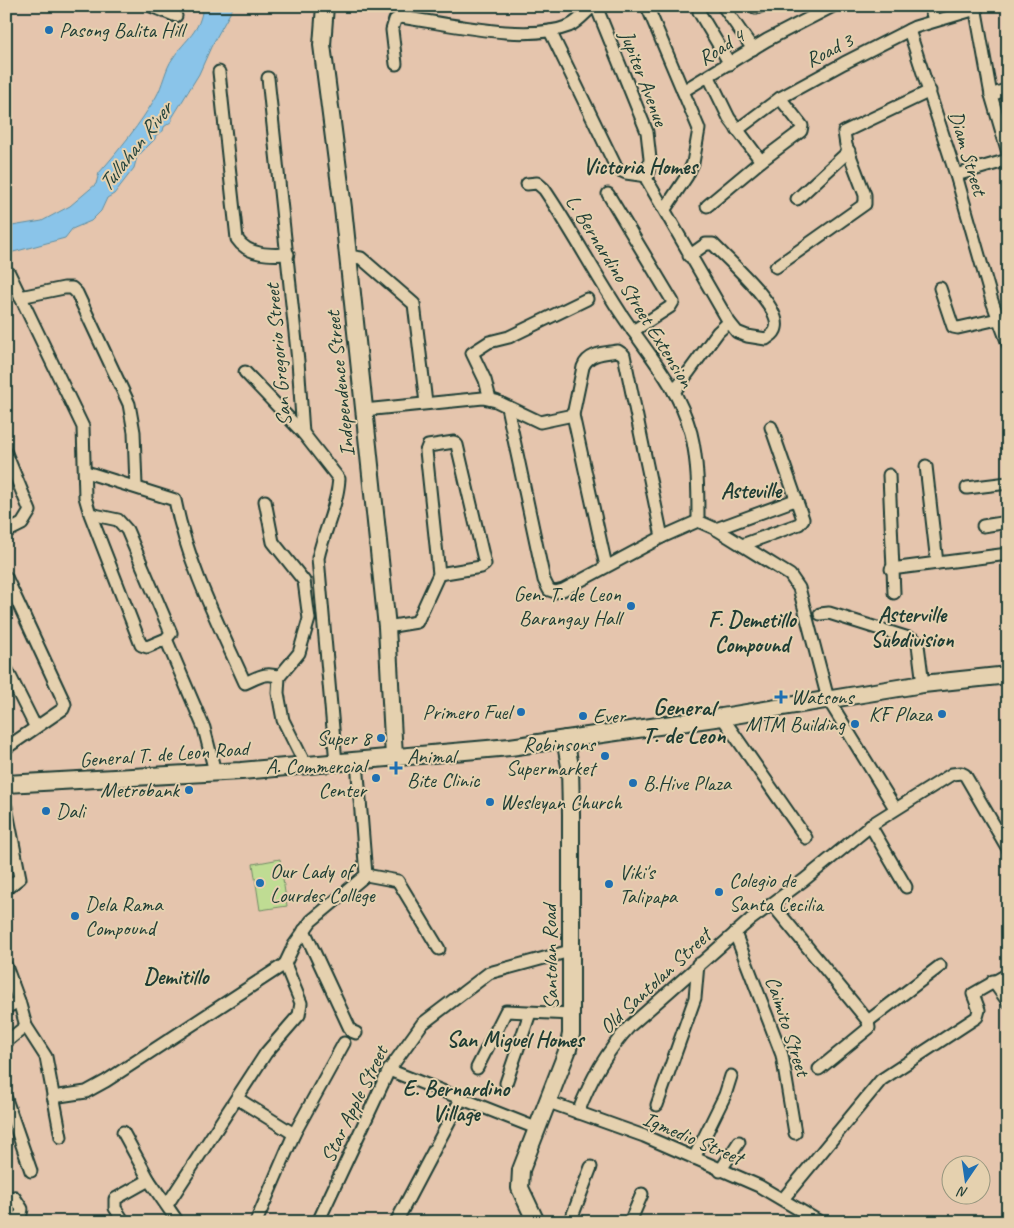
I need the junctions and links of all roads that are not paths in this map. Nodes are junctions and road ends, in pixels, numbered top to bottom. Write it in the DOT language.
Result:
graph roads {
  1 [pos="151,6"];
  2 [pos="325,6"];
  3 [pos="595,6"];
  4 [pos="648,6"];
  5 [pos="723,6"];
  6 [pos="833,6"];
  7 [pos="930,6"];
  8 [pos="975,8"];
  9 [pos="401,12"];
  10 [pos="699,12"];
  11 [pos="176,16"];
  12 [pos="934,20"];
  13 [pos="910,30"];
  14 [pos="550,31"];
  15 [pos="753,49"];
  16 [pos="396,64"];
  17 [pos="730,64"];
  18 [pos="219,72"];
  19 [pos="709,77"];
  20 [pos="268,78"];
  21 [pos="1008,89"];
  22 [pos="682,91"];
  23 [pos="930,91"];
  24 [pos="991,95"];
  25 [pos="780,98"];
  26 [pos="737,130"];
  27 [pos="849,151"];
  28 [pos="1008,153"];
  29 [pos="761,160"];
  30 [pos="1008,160"];
  31 [pos="956,175"];
  32 [pos="646,176"];
  33 [pos="527,184"];
  34 [pos="608,194"];
  35 [pos="798,199"];
  36 [pos="707,206"];
  37 [pos="665,209"];
  38 [pos="288,254"];
  39 [pos="348,256"];
  40 [pos="689,256"];
  41 [pos="776,267"];
  42 [pos="9,273"];
  43 [pos="940,288"];
  44 [pos="20,297"];
  45 [pos="587,299"];
  46 [pos="998,320"];
  47 [pos="729,322"];
  48 [pos="633,331"];
  49 [pos="1008,344"];
  50 [pos="245,372"];
  51 [pos="674,392"];
  52 [pos="490,399"];
  53 [pos="426,403"];
  54 [pos="507,407"];
  55 [pos="364,410"];
  56 [pos="573,415"];
  57 [pos="771,427"];
  58 [pos="303,433"];
  59 [pos="6,453"];
  60 [pos="926,466"];
  61 [pos="86,472"];
  62 [pos="889,475"];
  63 [pos="1008,483"];
  64 [pos="136,486"];
  65 [pos="967,488"];
  66 [pos="795,500"];
  67 [pos="265,501"];
  68 [pos="90,514"];
  69 [pos="698,521"];
  70 [pos="1008,522"];
  71 [pos="983,526"];
  72 [pos="716,528"];
  73 [pos="6,532"];
  74 [pos="662,536"];
  75 [pos="742,545"];
  76 [pos="1008,554"];
  77 [pos="937,563"];
  78 [pos="606,566"];
  79 [pos="891,569"];
  80 [pos="439,574"];
  81 [pos="6,577"];
  82 [pos="894,593"];
  83 [pos="820,614"];
  84 [pos="387,627"];
  85 [pos="166,639"];
  86 [pos="6,668"];
  87 [pos="1008,675"];
  88 [pos="279,677"];
  89 [pos="923,684"];
  90 [pos="828,699"];
  91 [pos="722,717"];
  92 [pos="35,726"];
  93 [pos="565,739"];
  94 [pos="6,748"];
  95 [pos="394,757"];
  96 [pos="357,762"];
  97 [pos="336,763"];
  98 [pos="306,766"];
  99 [pos="215,772"];
  100 [pos="7,780"];
  101 [pos="6,808"];
  102 [pos="894,808"];
  103 [pos="870,825"];
  104 [pos="806,838"];
  105 [pos="1008,849"];
  106 [pos="366,875"];
  107 [pos="906,887"];
  108 [pos="6,888"];
  109 [pos="772,904"];
  110 [pos="304,930"];
  111 [pos="735,933"];
  112 [pos="440,949"];
  113 [pos="570,951"];
  114 [pos="285,964"];
  115 [pos="698,964"];
  116 [pos="6,966"];
  117 [pos="940,966"];
  118 [pos="1008,974"];
  119 [pos="993,981"];
  120 [pos="19,1001"];
  121 [pos="1008,1002"];
  122 [pos="6,1008"];
  123 [pos="530,1013"];
  124 [pos="572,1014"];
  125 [pos="868,1025"];
  126 [pos="26,1026"];
  127 [pos="356,1033"];
  128 [pos="6,1042"];
  129 [pos="344,1043"];
  130 [pos="477,1068"];
  131 [pos="819,1069"];
  132 [pos="389,1070"];
  133 [pos="731,1076"];
  134 [pos="506,1083"];
  135 [pos="53,1097"];
  136 [pos="6,1099"];
  137 [pos="238,1099"];
  138 [pos="461,1099"];
  139 [pos="546,1101"];
  140 [pos="657,1104"];
  141 [pos="578,1113"];
  142 [pos="536,1128"];
  143 [pos="123,1132"];
  144 [pos="795,1133"];
  145 [pos="294,1134"];
  146 [pos="61,1137"];
  147 [pos="739,1142"];
  148 [pos="694,1158"];
  149 [pos="590,1167"];
  150 [pos="31,1171"];
  151 [pos="720,1171"];
  152 [pos="149,1180"];
  153 [pos="642,1194"];
  154 [pos="783,1199"];
  155 [pos="6,1200"];
  156 [pos="167,1205"];
  157 [pos="12,1222"];
  158 [pos="124,1222"];
  159 [pos="178,1222"];
  160 [pos="256,1222"];
  161 [pos="318,1222"];
  162 [pos="396,1222"];
  163 [pos="536,1222"];
  164 [pos="570,1222"];
  165 [pos="630,1222"];
  166 [pos="820,1222"];
  1 -- 11 [label="street"];
  2 -- 39 [label="street, Independence Street"];
  3 -- 14 [label="street"];
  3 -- 32 [label="street, Jupiter Avenue"];
  4 -- 22 [label="street"];
  5 -- 15 [label="street"];
  6 -- 15 [label="street, Road 4"];
  7 -- 12 [label="street"];
  8 -- 12 [label="street, Road 3"];
  8 -- 24 [label="street"];
  9 -- 14 [label="street"];
  9 -- 16 [label="street"];
  10 -- 17 [label="street"];
  12 -- 13 [label="street, Road 3"];
  13 -- 23 [label="street, Diam Street"];
  13 -- 25 [label="street, Road 3"];
  14 -- 32 [label="street"];
  15 -- 17 [label="street, Road 4"];
  17 -- 19 [label="street, Road 4"];
  18 -- 38 [label="street"];
  19 -- 22 [label="street, Road 4"];
  19 -- 26 [label="street"];
  20 -- 38 [label="street, San Gregorio Street"];
  21 -- 24 [label="street"];
  22 -- 37 [label="street"];
  23 -- 27 [label="street"];
  23 -- 31 [label="street, Diam Street"];
  24 -- 28 [label="street"];
  25 -- 26 [label="street, Road 3"];
  25 -- 29 [label="street"];
  26 -- 29 [label="street"];
  27 -- 35 [label="street"];
  27 -- 41 [label="street"];
  29 -- 36 [label="street"];
  30 -- 31 [label="street"];
  31 -- 46 [label="street, Diam Street"];
  32 -- 37 [label="street"];
  33 -- 48 [label="street, L. Bernardino Street Extension"];
  34 -- 48 [label="street"];
  37 -- 40 [label="street"];
  38 -- 58 [label="street, San Gregorio Street"];
  39 -- 53 [label="street"];
  39 -- 55 [label="street, Independence Street"];
  40 -- 47 [label="street"];
  40 -- 47 [label="street"];
  42 -- 44 [label="street"];
  43 -- 46 [label="street"];
  44 -- 61 [label="street"];
  44 -- 64 [label="street"];
  45 -- 52 [label="street"];
  46 -- 49 [label="street, Diam Street"];
  47 -- 51 [label="street"];
  48 -- 51 [label="street, L. Bernardino Street Extension"];
  50 -- 58 [label="street"];
  51 -- 69 [label="street, L. Bernardino Street Extension"];
  52 -- 53 [label="street"];
  52 -- 54 [label="street"];
  53 -- 55 [label="street"];
  54 -- 56 [label="street"];
  54 -- 78 [label="street"];
  55 -- 84 [label="street, Independence Street"];
  56 -- 74 [label="street, L. Bernardino Street Extension"];
  56 -- 78 [label="street, L. Bernardino Street Extension"];
  57 -- 66 [label="street"];
  58 -- 97 [label="street, San Gregorio Street"];
  59 -- 73 [label="street"];
  60 -- 77 [label="street"];
  61 -- 64 [label="street"];
  61 -- 68 [label="street"];
  62 -- 79 [label="street"];
  63 -- 65 [label="street"];
  64 -- 88 [label="street"];
  66 -- 72 [label="street"];
  66 -- 75 [label="street"];
  67 -- 88 [label="street"];
  68 -- 85 [label="street"];
  68 -- 85 [label="street"];
  69 -- 72 [label="street"];
  69 -- 74 [label="street"];
  70 -- 71 [label="street"];
  72 -- 75 [label="street"];
  74 -- 78 [label="street"];
  75 -- 90 [label="street"];
  76 -- 77 [label="street"];
  77 -- 79 [label="street"];
  79 -- 82 [label="street"];
  80 -- 80 [label="street"];
  80 -- 84 [label="street"];
  81 -- 92 [label="street"];
  83 -- 89 [label="street"];
  84 -- 95 [label="street, Independence Street"];
  85 -- 99 [label="street"];
  86 -- 92 [label="street"];
  87 -- 89 [label="street, General T. de Leon Road"];
  88 -- 98 [label="street"];
  89 -- 90 [label="street, General T. de Leon Road"];
  90 -- 91 [label="street, General T. de Leon Road"];
  90 -- 102 [label="street"];
  91 -- 93 [label="street, General T. de Leon Road"];
  91 -- 104 [label="street"];
  92 -- 94 [label="street"];
  93 -- 95 [label="street, General T. de Leon Road"];
  93 -- 113 [label="street, Santolan Road"];
  95 -- 96 [label="street, General T. de Leon Road"];
  96 -- 97 [label="street, General T. de Leon Road"];
  96 -- 106 [label="street"];
  97 -- 98 [label="street, General T. de Leon Road"];
  98 -- 99 [label="street, General T. de Leon Road"];
  99 -- 100 [label="street, General T. de Leon Road"];
  101 -- 108 [label="street"];
  102 -- 103 [label="street, Old Santolan Street"];
  102 -- 105 [label="street, Old Santolan Street"];
  103 -- 107 [label="street"];
  103 -- 109 [label="street, Old Santolan Street"];
  106 -- 110 [label="street"];
  106 -- 112 [label="street"];
  109 -- 111 [label="street, Old Santolan Street"];
  109 -- 125 [label="street"];
  110 -- 114 [label="street"];
  110 -- 127 [label="street"];
  111 -- 115 [label="street, Old Santolan Street"];
  111 -- 144 [label="street, Caimito Street"];
  113 -- 124 [label="street, Santolan Road"];
  113 -- 132 [label="street, Star Apple Street"];
  114 -- 135 [label="street"];
  114 -- 137 [label="street"];
  115 -- 140 [label="street"];
  115 -- 141 [label="street, Old Santolan Street"];
  116 -- 120 [label="street"];
  117 -- 125 [label="street"];
  118 -- 119 [label="street"];
  119 -- 121 [label="street"];
  119 -- 154 [label="street"];
  120 -- 122 [label="street"];
  120 -- 126 [label="street"];
  123 -- 124 [label="street"];
  123 -- 130 [label="street"];
  123 -- 134 [label="street"];
  124 -- 139 [label="street, Santolan Road"];
  125 -- 131 [label="street"];
  126 -- 128 [label="street"];
  126 -- 135 [label="street"];
  129 -- 145 [label="street"];
  132 -- 138 [label="street"];
  132 -- 161 [label="street, Star Apple Street"];
  133 -- 148 [label="street"];
  135 -- 146 [label="street"];
  136 -- 150 [label="street"];
  137 -- 145 [label="street"];
  137 -- 156 [label="street"];
  138 -- 142 [label="street"];
  138 -- 162 [label="street"];
  139 -- 141 [label="street, Igmedio Street"];
  139 -- 142 [label="street, Santolan Road"];
  141 -- 148 [label="street, Igmedio Street"];
  142 -- 163 [label="street, Santolan Road"];
  143 -- 152 [label="street"];
  145 -- 160 [label="street"];
  147 -- 151 [label="street"];
  148 -- 151 [label="street, Igmedio Street"];
  149 -- 164 [label="street"];
  151 -- 154 [label="street, Igmedio Street"];
  152 -- 156 [label="street"];
  152 -- 158 [label="street"];
  153 -- 165 [label="street"];
  154 -- 166 [label="street, Igmedio Street"];
  155 -- 157 [label="street"];
  156 -- 159 [label="street"];
}
